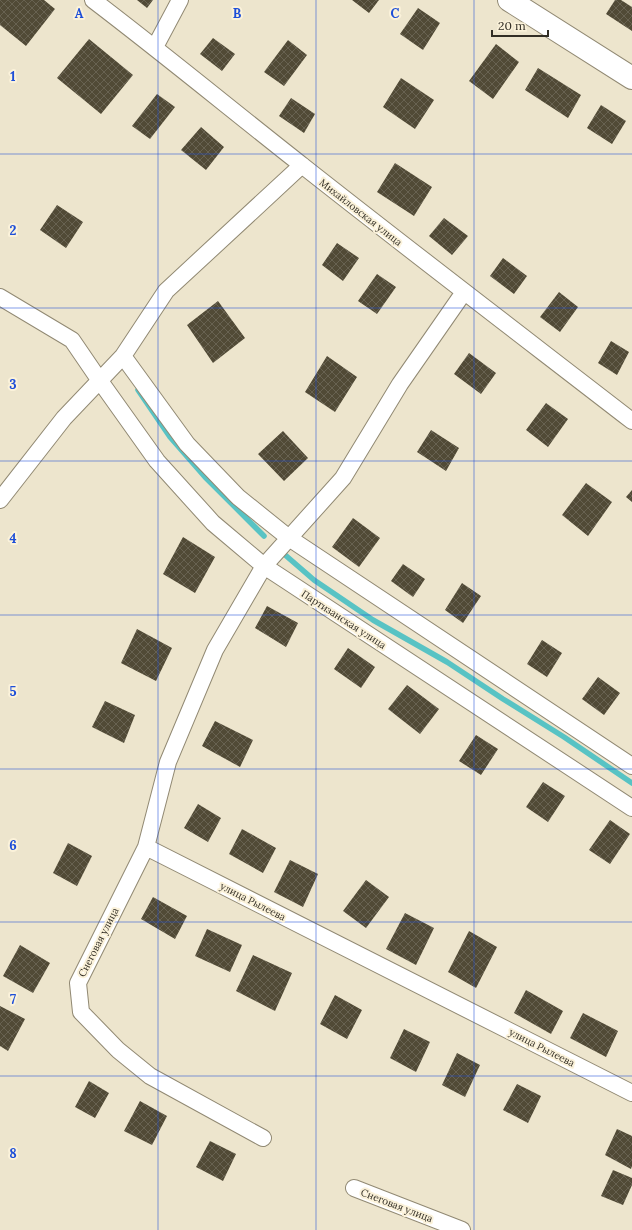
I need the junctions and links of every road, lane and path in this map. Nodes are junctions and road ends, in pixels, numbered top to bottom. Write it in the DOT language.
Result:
graph roads {
  1 [pos="93,0"];
  2 [pos="180,0"];
  3 [pos="509,0"];
  4 [pos="155,47"];
  5 [pos="632,78"];
  6 [pos="302,165"];
  7 [pos="464,292"];
  8 [pos="0,297"];
  9 [pos="123,356"];
  10 [pos="100,381"];
  11 [pos="632,421"];
  12 [pos="0,500"];
  13 [pos="289,538"];
  14 [pos="264,566"];
  15 [pos="632,766"];
  16 [pos="632,808"];
  17 [pos="146,847"];
  18 [pos="632,1093"];
  19 [pos="263,1138"];
  20 [pos="354,1188"];
  21 [pos="462,1230"];
  1 -- 4 [label="street, Михайловская улица"];
  2 -- 4 [label="street"];
  3 -- 5 [label="main road"];
  4 -- 6 [label="street, Михайловская улица"];
  6 -- 7 [label="street, Михайловская улица"];
  6 -- 9 [label="street"];
  7 -- 11 [label="street, Михайловская улица"];
  7 -- 13 [label="street"];
  8 -- 10 [label="street, Партизанская улица"];
  9 -- 10 [label="street"];
  9 -- 13 [label="street"];
  10 -- 12 [label="street"];
  10 -- 14 [label="street, Партизанская улица"];
  13 -- 14 [label="street"];
  13 -- 15 [label="street"];
  14 -- 16 [label="street, Партизанская улица"];
  14 -- 17 [label="street"];
  17 -- 18 [label="street, улица Рылеева"];
  17 -- 19 [label="street, Снеговая улица"];
  20 -- 21 [label="street, Снеговая улица"];
}
